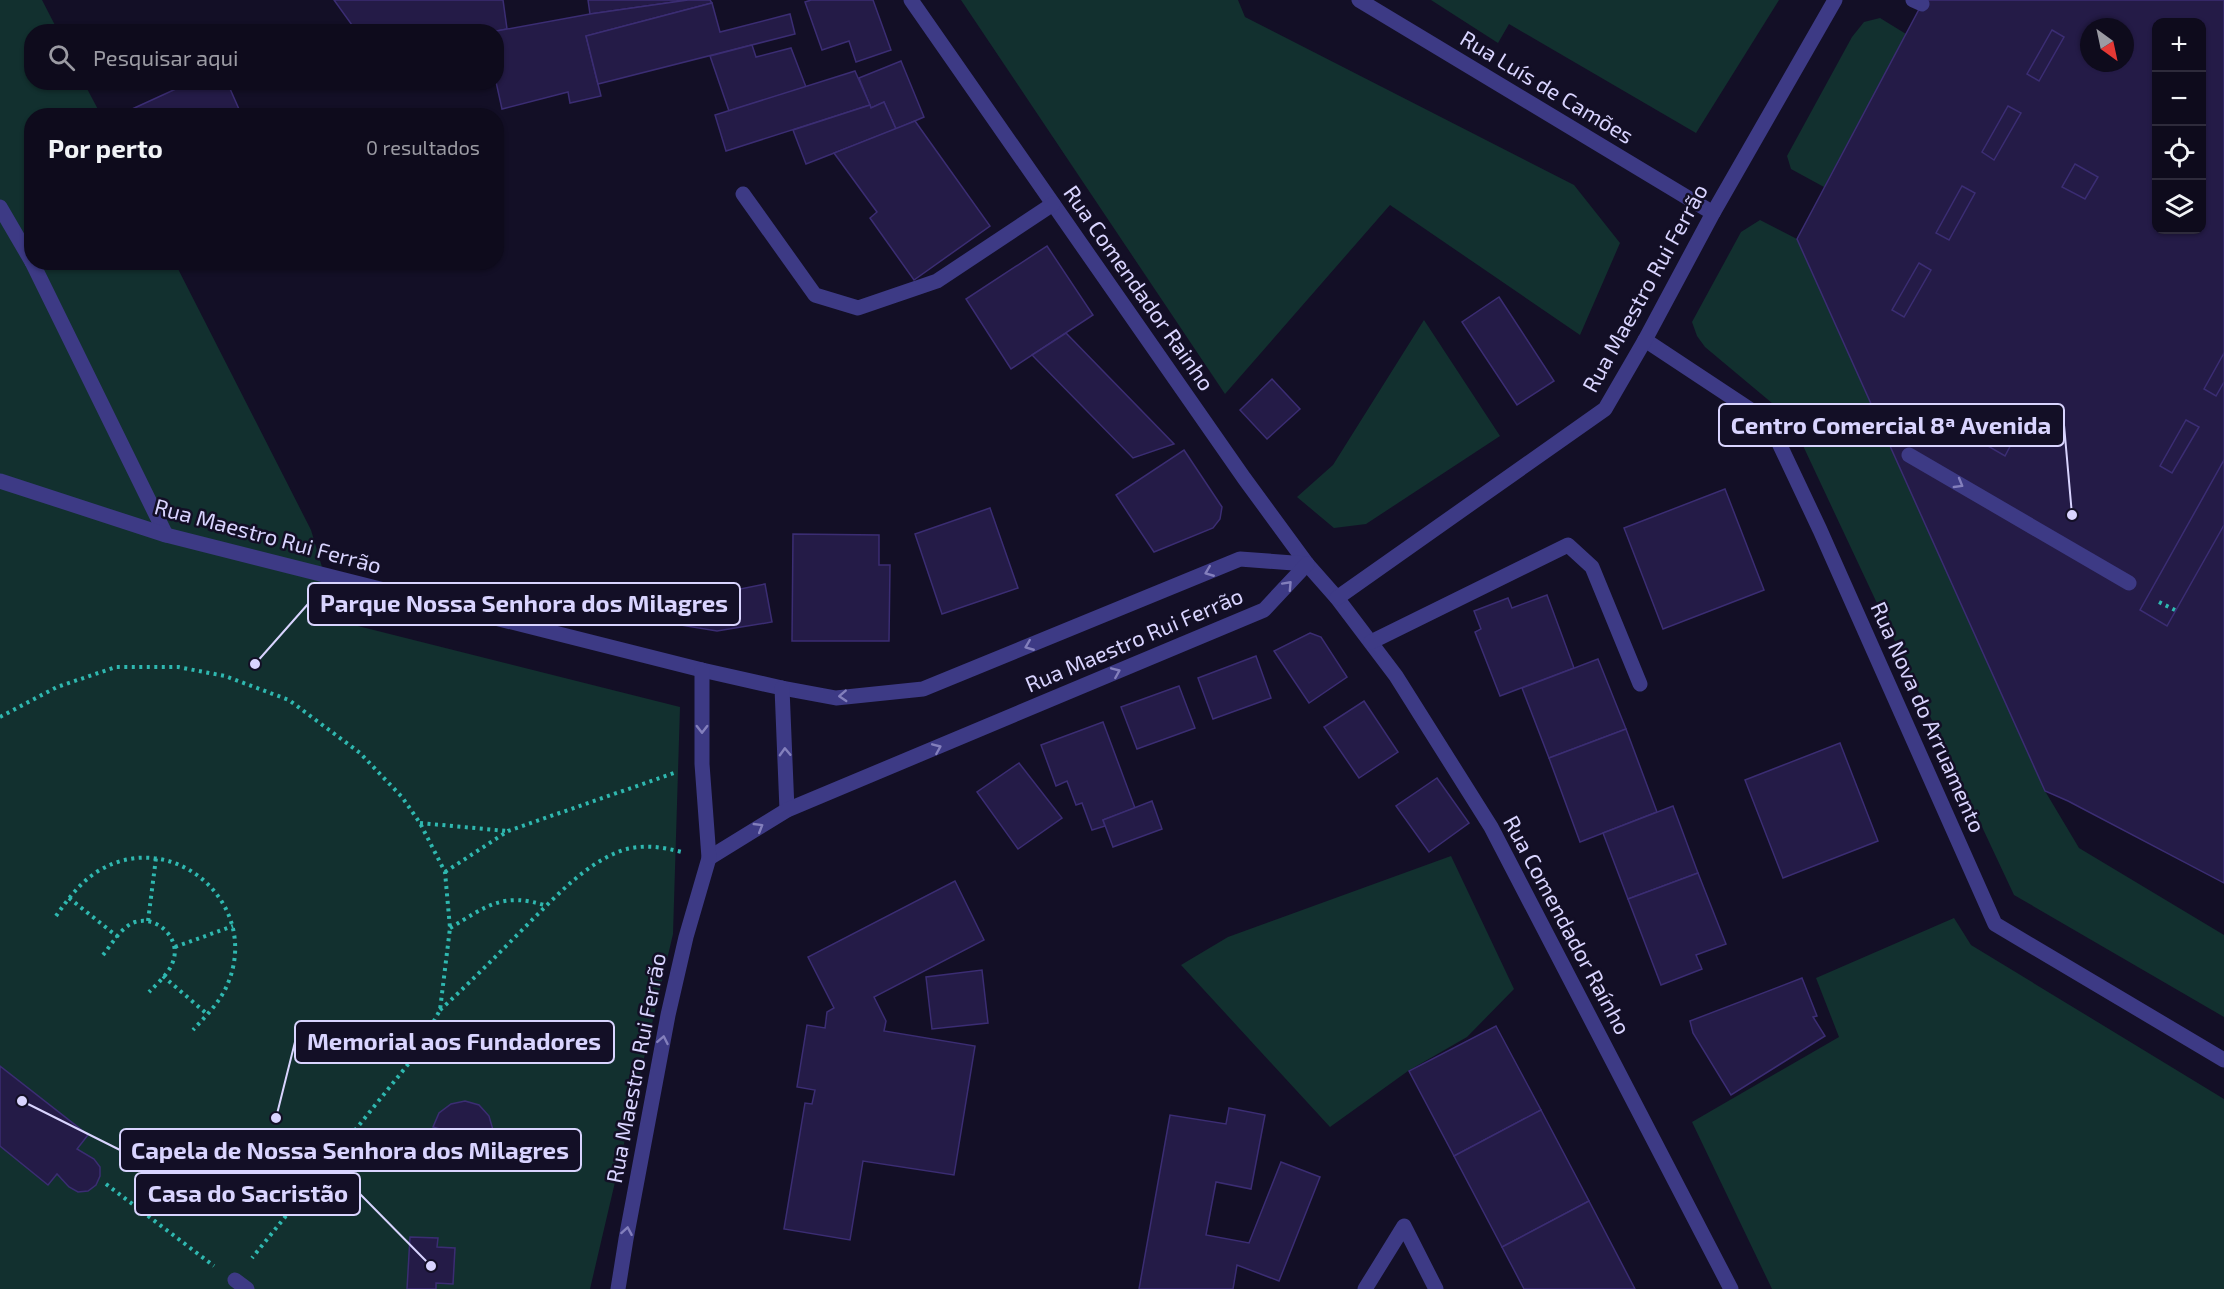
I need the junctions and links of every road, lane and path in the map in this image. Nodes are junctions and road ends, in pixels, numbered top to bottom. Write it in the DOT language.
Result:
graph roads {
  1 [pos="910,0"];
  2 [pos="1359,0"];
  3 [pos="1835,0"];
  4 [pos="743,194"];
  5 [pos="1053,204"];
  6 [pos="0,207"];
  7 [pos="1713,213"];
  8 [pos="24,248"];
  9 [pos="36,270"];
  10 [pos="1645,340"];
  11 [pos="1909,455"];
  12 [pos="0,481"];
  13 [pos="166,535"];
  14 [pos="1307,564"];
  15 [pos="2129,583"];
  16 [pos="1337,598"];
  17 [pos="2159,602"];
  18 [pos="2175,610"];
  19 [pos="1371,642"];
  20 [pos="702,670"];
  21 [pos="1640,684"];
  22 [pos="782,688"];
  23 [pos="0,717"];
  24 [pos="702,764"];
  25 [pos="787,810"];
  26 [pos="420,824"];
  27 [pos="507,831"];
  28 [pos="156,858"];
  29 [pos="709,858"];
  30 [pos="444,872"];
  31 [pos="69,898"];
  32 [pos="547,906"];
  33 [pos="56,916"];
  34 [pos="147,921"];
  35 [pos="233,926"];
  36 [pos="450,928"];
  37 [pos="118,937"];
  38 [pos="175,947"];
  39 [pos="103,955"];
  40 [pos="163,976"];
  41 [pos="149,992"];
  42 [pos="440,1010"];
  43 [pos="207,1014"];
  44 [pos="193,1030"];
  45 [pos="2224,1060"];
  46 [pos="106,1184"];
  47 [pos="220,1270"];
  48 [pos="241,1285"];
  49 [pos="618,1289"];
  50 [pos="1365,1289"];
  51 [pos="1436,1289"];
  52 [pos="1731,1289"];
  1 -- 5 [label="street, Rua Comendador Rainho"];
  2 -- 7 [label="street, Rua Luís de Camões"];
  3 -- 7 [label="street, Rua Maestro Rui Ferrão"];
  4 -- 5 [label="street"];
  5 -- 14 [label="street, Rua Comendador Rainho"];
  6 -- 8 [label="street"];
  7 -- 10 [label="street, Rua Maestro Rui Ferrão"];
  9 -- 13 [label="street"];
  10 -- 16 [label="street, Rua Maestro Rui Ferrão"];
  10 -- 45 [label="street, Rua Nova do Arruamento"];
  11 -- 15 [label="street, one-way"];
  12 -- 13 [label="street, Rua Maestro Rui Ferrão"];
  13 -- 20 [label="street, Rua Maestro Rui Ferrão"];
  14 -- 16 [label="street, Rua Comendador Rainho"];
  14 -- 22 [label="street, Rua Maestro Rui Ferrão, one-way"];
  25 -- 14 [label="street, Rua Maestro Rui Ferrão, one-way"];
  16 -- 19 [label="street, Rua Comendador Raínho"];
  17 -- 18 [label="path"];
  19 -- 21 [label="street"];
  19 -- 52 [label="street, Rua Comendador Raínho"];
  20 -- 22 [label="street, Rua Maestro Rui Ferrão"];
  20 -- 24 [label="street, Rua Maestro Rui Ferrão, one-way"];
  25 -- 22 [label="street, one-way"];
  23 -- 26 [label="path"];
  24 -- 27 [label="path"];
  24 -- 29 [label="street, Rua Maestro Rui Ferrão"];
  29 -- 25 [label="street, Rua Maestro Rui Ferrão, one-way"];
  26 -- 27 [label="path"];
  26 -- 30 [label="path"];
  27 -- 30 [label="path"];
  28 -- 31 [label="path"];
  28 -- 34 [label="path"];
  28 -- 35 [label="path"];
  29 -- 32 [label="path"];
  49 -- 29 [label="street, Rua Maestro Rui Ferrão, one-way"];
  30 -- 36 [label="path"];
  31 -- 33 [label="path"];
  31 -- 37 [label="path"];
  32 -- 36 [label="path"];
  32 -- 42 [label="path"];
  34 -- 37 [label="path"];
  34 -- 38 [label="path"];
  35 -- 38 [label="path"];
  35 -- 43 [label="path"];
  36 -- 42 [label="path"];
  37 -- 39 [label="path"];
  38 -- 40 [label="path"];
  40 -- 41 [label="path"];
  40 -- 43 [label="path"];
  42 -- 48 [label="path"];
  43 -- 44 [label="path"];
  46 -- 47 [label="path"];
  50 -- 51 [label="street"];
}
